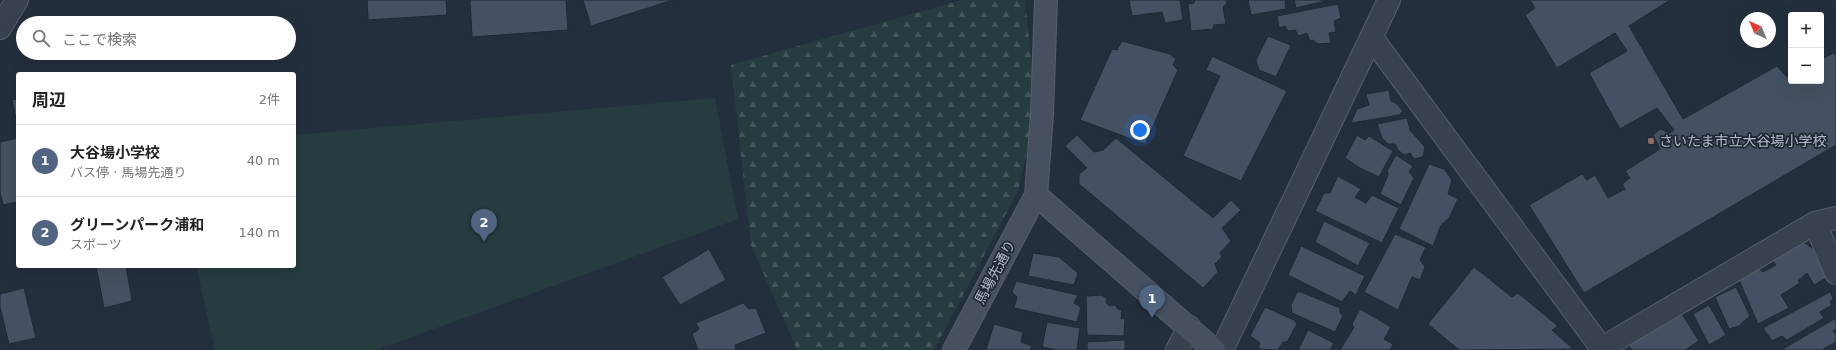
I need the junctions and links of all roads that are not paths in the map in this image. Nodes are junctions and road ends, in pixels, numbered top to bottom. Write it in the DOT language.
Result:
graph roads {
  1 [pos="17,0"];
  2 [pos="1046,0"];
  3 [pos="1389,0"];
  4 [pos="0,28"];
  5 [pos="1372,38"];
  6 [pos="1036,194"];
  7 [pos="1836,218"];
  8 [pos="1815,223"];
  9 [pos="1836,272"];
  10 [pos="1189,327"];
  11 [pos="1603,349"];
  12 [pos="954,350"];
  13 [pos="1177,350"];
  14 [pos="1214,350"];
  15 [pos="1222,350"];
  1 -- 4 [label="street"];
  2 -- 6 [label="street"];
  3 -- 5 [label="street"];
  5 -- 11 [label="street"];
  5 -- 15 [label="street"];
  6 -- 10 [label="street"];
  6 -- 12 [label="street, 馬場先通り"];
  7 -- 8 [label="street"];
  8 -- 9 [label="street"];
  8 -- 11 [label="street"];
  10 -- 13 [label="street"];
  10 -- 14 [label="street"];
}
